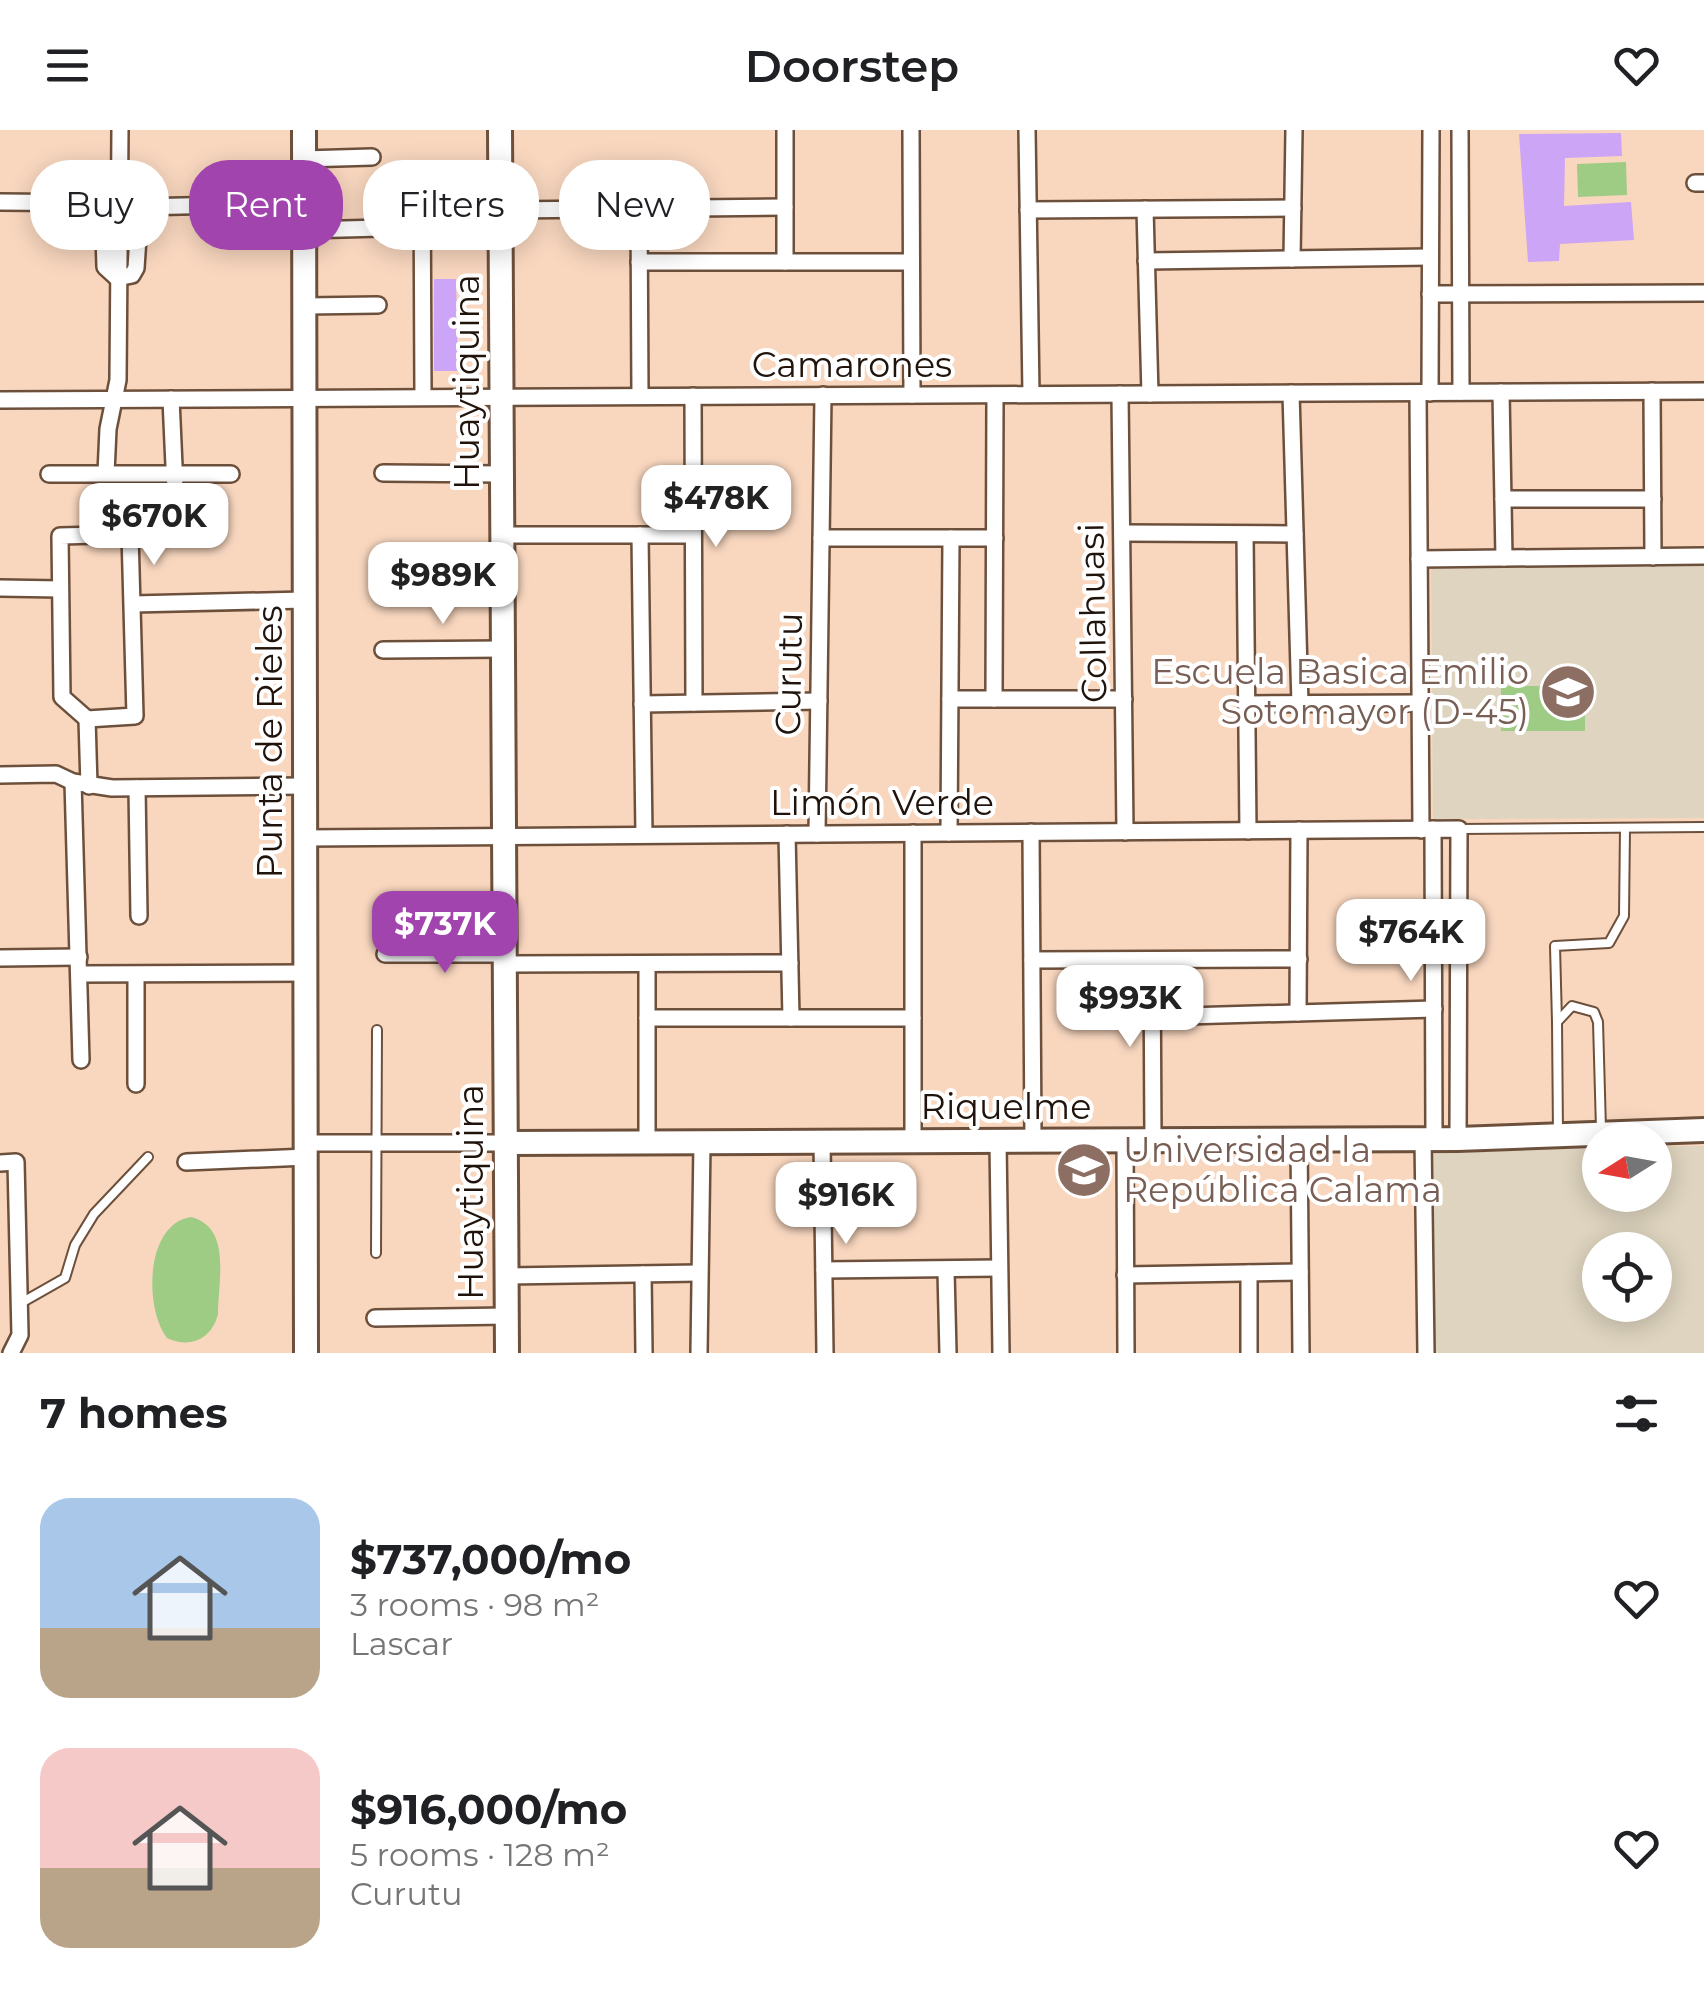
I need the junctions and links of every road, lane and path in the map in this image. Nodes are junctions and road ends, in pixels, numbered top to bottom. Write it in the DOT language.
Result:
graph roads {
  1 [pos="120,130"];
  2 [pos="304,130"];
  3 [pos="500,130"];
  4 [pos="785,130"];
  5 [pos="911,130"];
  6 [pos="1027,130"];
  7 [pos="1294,130"];
  8 [pos="1431,130"];
  9 [pos="1460,130"];
  10 [pos="372,158"];
  11 [pos="304,159"];
  12 [pos="500,160"];
  13 [pos="0,202"];
  14 [pos="189,206"];
  15 [pos="785,207"];
  16 [pos="710,208"];
  17 [pos="1293,208"];
  18 [pos="1145,209"];
  19 [pos="1028,210"];
  20 [pos="304,250"];
  21 [pos="422,250"];
  22 [pos="501,250"];
  23 [pos="640,250"];
  24 [pos="1430,257"];
  25 [pos="1292,259"];
  26 [pos="1146,261"];
  27 [pos="640,262"];
  28 [pos="786,262"];
  29 [pos="911,262"];
  30 [pos="117,278"];
  31 [pos="1704,293"];
  32 [pos="1430,294"];
  33 [pos="1460,294"];
  34 [pos="378,304"];
  35 [pos="305,306"];
  36 [pos="1652,391"];
  37 [pos="1704,391"];
  38 [pos="1424,392"];
  39 [pos="1461,392"];
  40 [pos="1502,392"];
  41 [pos="1291,393"];
  42 [pos="995,394"];
  43 [pos="1031,394"];
  44 [pos="1120,394"];
  45 [pos="1150,394"];
  46 [pos="823,395"];
  47 [pos="912,395"];
  48 [pos="501,396"];
  49 [pos="640,396"];
  50 [pos="693,396"];
  51 [pos="423,397"];
  52 [pos="303,398"];
  53 [pos="171,399"];
  54 [pos="0,400"];
  55 [pos="114,400"];
  56 [pos="106,473"];
  57 [pos="383,473"];
  58 [pos="49,474"];
  59 [pos="174,474"];
  60 [pos="231,474"];
  61 [pos="502,474"];
  62 [pos="1653,499"];
  63 [pos="1503,500"];
  64 [pos="1122,533"];
  65 [pos="130,534"];
  66 [pos="1244,534"];
  67 [pos="1295,534"];
  68 [pos="502,535"];
  69 [pos="640,535"];
  70 [pos="693,535"];
  71 [pos="822,538"];
  72 [pos="951,538"];
  73 [pos="995,538"];
  74 [pos="1653,556"];
  75 [pos="1704,556"];
  76 [pos="1419,558"];
  77 [pos="1504,558"];
  78 [pos="0,588"];
  79 [pos="60,590"];
  80 [pos="304,600"];
  81 [pos="133,604"];
  82 [pos="383,650"];
  83 [pos="503,650"];
  84 [pos="950,699"];
  85 [pos="994,699"];
  86 [pos="1124,699"];
  87 [pos="819,701"];
  88 [pos="1420,703"];
  89 [pos="642,704"];
  90 [pos="694,704"];
  91 [pos="1246,704"];
  92 [pos="1300,704"];
  93 [pos="87,719"];
  94 [pos="0,775"];
  95 [pos="81,784"];
  96 [pos="305,786"];
  97 [pos="137,788"];
  98 [pos="1704,827"];
  99 [pos="1625,828"];
  100 [pos="1459,829"];
  101 [pos="1299,830"];
  102 [pos="1427,830"];
  103 [pos="1248,831"];
  104 [pos="1030,832"];
  105 [pos="1125,832"];
  106 [pos="949,833"];
  107 [pos="787,834"];
  108 [pos="817,834"];
  109 [pos="913,834"];
  110 [pos="644,835"];
  111 [pos="504,836"];
  112 [pos="305,838"];
  113 [pos="139,916"];
  114 [pos="385,954"];
  115 [pos="0,958"];
  116 [pos="505,959"];
  117 [pos="1299,959"];
  118 [pos="1032,960"];
  119 [pos="1152,960"];
  120 [pos="647,964"];
  121 [pos="790,964"];
  122 [pos="79,965"];
  123 [pos="306,973"];
  124 [pos="136,975"];
  125 [pos="1434,1009"];
  126 [pos="1298,1013"];
  127 [pos="1152,1016"];
  128 [pos="647,1018"];
  129 [pos="791,1018"];
  130 [pos="913,1018"];
  131 [pos="1557,1022"];
  132 [pos="377,1030"];
  133 [pos="80,1060"];
  134 [pos="136,1084"];
  135 [pos="1600,1122"];
  136 [pos="1704,1130"];
  137 [pos="1672,1131"];
  138 [pos="1582,1135"];
  139 [pos="1558,1137"];
  140 [pos="1428,1139"];
  141 [pos="1458,1139"];
  142 [pos="1299,1140"];
  143 [pos="1125,1141"];
  144 [pos="1153,1141"];
  145 [pos="822,1142"];
  146 [pos="913,1142"];
  147 [pos="998,1142"];
  148 [pos="1034,1142"];
  149 [pos="373,1143"];
  150 [pos="505,1143"];
  151 [pos="646,1143"];
  152 [pos="702,1143"];
  153 [pos="307,1150"];
  154 [pos="148,1157"];
  155 [pos="186,1162"];
  156 [pos="8,1163"];
  157 [pos="376,1253"];
  158 [pos="999,1268"];
  159 [pos="824,1270"];
  160 [pos="946,1271"];
  161 [pos="1300,1272"];
  162 [pos="699,1273"];
  163 [pos="1249,1273"];
  164 [pos="643,1274"];
  165 [pos="1125,1275"];
  166 [pos="506,1276"];
  167 [pos="19,1304"];
  168 [pos="507,1316"];
  169 [pos="376,1318"];
  170 [pos="8,1350"];
  171 [pos="306,1353"];
  172 [pos="507,1353"];
  173 [pos="644,1353"];
  174 [pos="699,1353"];
  175 [pos="825,1353"];
  176 [pos="948,1353"];
  177 [pos="1000,1353"];
  178 [pos="1126,1353"];
  179 [pos="1249,1353"];
  180 [pos="1301,1353"];
  181 [pos="1426,1353"];
  1 -- 30 [label="street"];
  2 -- 11 [label="street, Punta de Rieles"];
  3 -- 12 [label="street, Huaytiquina"];
  4 -- 15 [label="street"];
  5 -- 29 [label="street"];
  6 -- 19 [label="street"];
  7 -- 17 [label="street"];
  8 -- 24 [label="street"];
  9 -- 33 [label="street"];
  10 -- 11 [label="street"];
  13 -- 30 [label="street"];
  14 -- 30 [label="street"];
  15 -- 16 [label="street"];
  15 -- 28 [label="street"];
  17 -- 18 [label="street"];
  17 -- 25 [label="street"];
  18 -- 19 [label="street"];
  18 -- 26 [label="street"];
  19 -- 43 [label="street"];
  20 -- 35 [label="street, Punta de Rieles"];
  21 -- 51 [label="street"];
  22 -- 48 [label="street, Huaytiquina"];
  23 -- 27 [label="street"];
  24 -- 25 [label="street"];
  24 -- 32 [label="street"];
  25 -- 26 [label="street"];
  26 -- 45 [label="street"];
  27 -- 28 [label="street"];
  27 -- 49 [label="street"];
  28 -- 29 [label="street"];
  29 -- 47 [label="street"];
  30 -- 55 [label="street"];
  31 -- 33 [label="street"];
  32 -- 33 [label="street"];
  32 -- 38 [label="street"];
  33 -- 39 [label="street"];
  34 -- 35 [label="street"];
  35 -- 52 [label="street, Punta de Rieles"];
  36 -- 37 [label="street, Camarones"];
  36 -- 40 [label="street, Camarones"];
  36 -- 62 [label="street"];
  38 -- 39 [label="street, Camarones"];
  38 -- 41 [label="street, Camarones"];
  38 -- 76 [label="street"];
  39 -- 40 [label="street, Camarones"];
  40 -- 63 [label="street"];
  41 -- 45 [label="street, Camarones"];
  41 -- 67 [label="street"];
  42 -- 43 [label="street, Camarones"];
  42 -- 47 [label="street, Camarones"];
  42 -- 73 [label="street"];
  43 -- 44 [label="street, Camarones"];
  44 -- 45 [label="street, Camarones"];
  44 -- 64 [label="street, Collahuasi"];
  46 -- 47 [label="street, Camarones"];
  46 -- 50 [label="street, Camarones"];
  46 -- 71 [label="street, Curutu"];
  48 -- 49 [label="street, Camarones"];
  48 -- 51 [label="street, Camarones"];
  48 -- 61 [label="street, Huaytiquina"];
  49 -- 50 [label="street, Camarones"];
  50 -- 70 [label="street"];
  51 -- 52 [label="street, Camarones"];
  52 -- 53 [label="street, Camarones"];
  52 -- 80 [label="street, Punta de Rieles"];
  53 -- 55 [label="street, Camarones"];
  53 -- 59 [label="street"];
  54 -- 55 [label="street, Camarones"];
  55 -- 56 [label="street"];
  56 -- 58 [label="street"];
  56 -- 59 [label="street"];
  57 -- 61 [label="street"];
  59 -- 60 [label="street"];
  59 -- 65 [label="street"];
  61 -- 68 [label="street, Huaytiquina"];
  62 -- 63 [label="street"];
  62 -- 74 [label="street"];
  63 -- 77 [label="street"];
  64 -- 66 [label="street"];
  64 -- 86 [label="street, Collahuasi"];
  65 -- 79 [label="street"];
  65 -- 81 [label="street"];
  66 -- 67 [label="street"];
  66 -- 91 [label="street"];
  67 -- 92 [label="street"];
  68 -- 69 [label="street"];
  68 -- 83 [label="street, Huaytiquina"];
  69 -- 70 [label="street"];
  69 -- 89 [label="street"];
  70 -- 90 [label="street"];
  71 -- 72 [label="street"];
  71 -- 87 [label="street, Curutu"];
  72 -- 73 [label="street"];
  72 -- 84 [label="street"];
  73 -- 85 [label="street"];
  74 -- 75 [label="street"];
  74 -- 77 [label="street"];
  76 -- 77 [label="street"];
  76 -- 88 [label="street"];
  78 -- 79 [label="street"];
  79 -- 93 [label="street"];
  80 -- 81 [label="street"];
  80 -- 96 [label="street, Punta de Rieles"];
  81 -- 93 [label="street"];
  82 -- 83 [label="street"];
  83 -- 111 [label="street, Huaytiquina"];
  84 -- 85 [label="street"];
  84 -- 106 [label="street"];
  85 -- 86 [label="street"];
  86 -- 105 [label="street, Collahuasi"];
  87 -- 90 [label="street"];
  87 -- 108 [label="street, Curutu"];
  88 -- 92 [label="street"];
  88 -- 102 [label="street"];
  89 -- 90 [label="street"];
  89 -- 110 [label="street"];
  91 -- 92 [label="street"];
  91 -- 103 [label="street"];
  93 -- 95 [label="street"];
  94 -- 95 [label="street"];
  95 -- 97 [label="street"];
  95 -- 122 [label="street"];
  96 -- 97 [label="street"];
  96 -- 112 [label="street, Punta de Rieles"];
  97 -- 113 [label="street"];
  98 -- 99 [label="lane"];
  99 -- 100 [label="lane"];
  99 -- 131 [label="lane"];
  100 -- 102 [label="street, Limón Verde"];
  100 -- 141 [label="street"];
  101 -- 102 [label="street, Limón Verde"];
  101 -- 103 [label="street, Limón Verde"];
  101 -- 117 [label="street"];
  102 -- 125 [label="street"];
  103 -- 105 [label="street, Limón Verde"];
  104 -- 105 [label="street, Limón Verde"];
  104 -- 106 [label="street, Limón Verde"];
  104 -- 118 [label="street"];
  106 -- 109 [label="street, Limón Verde"];
  107 -- 108 [label="street, Limón Verde"];
  107 -- 110 [label="street, Limón Verde"];
  107 -- 121 [label="street"];
  108 -- 109 [label="street, Limón Verde"];
  109 -- 130 [label="street"];
  110 -- 111 [label="street, Limón Verde"];
  111 -- 112 [label="street, Limón Verde"];
  111 -- 116 [label="street, Huaytiquina"];
  112 -- 123 [label="street, Punta de Rieles"];
  114 -- 116 [label="street"];
  115 -- 122 [label="street"];
  116 -- 120 [label="street"];
  116 -- 150 [label="street, Huaytiquina"];
  117 -- 119 [label="street"];
  117 -- 126 [label="street"];
  118 -- 119 [label="street"];
  118 -- 148 [label="street"];
  119 -- 127 [label="street"];
  120 -- 121 [label="street"];
  120 -- 128 [label="street"];
  121 -- 129 [label="street"];
  122 -- 124 [label="street"];
  122 -- 133 [label="street"];
  123 -- 124 [label="street"];
  123 -- 153 [label="street, Punta de Rieles"];
  124 -- 134 [label="street"];
  125 -- 126 [label="street"];
  125 -- 140 [label="street"];
  126 -- 127 [label="street"];
  127 -- 144 [label="street"];
  128 -- 129 [label="street"];
  128 -- 151 [label="street"];
  129 -- 130 [label="street"];
  130 -- 146 [label="street"];
  131 -- 135 [label="lane"];
  131 -- 139 [label="lane"];
  132 -- 149 [label="lane"];
  136 -- 137 [label="street, Riquelme"];
  138 -- 139 [label="street, Riquelme"];
  139 -- 141 [label="street, Riquelme"];
  140 -- 141 [label="street, Riquelme"];
  140 -- 142 [label="street, Riquelme"];
  140 -- 181 [label="street"];
  142 -- 144 [label="street, Riquelme"];
  142 -- 161 [label="street"];
  143 -- 144 [label="street, Riquelme"];
  143 -- 148 [label="street, Riquelme"];
  143 -- 165 [label="street"];
  145 -- 146 [label="street, Riquelme"];
  145 -- 152 [label="street, Riquelme"];
  145 -- 159 [label="street"];
  146 -- 147 [label="street, Riquelme"];
  147 -- 148 [label="street, Riquelme"];
  147 -- 158 [label="street"];
  149 -- 150 [label="street, Riquelme"];
  149 -- 153 [label="street, Riquelme"];
  149 -- 157 [label="lane"];
  150 -- 151 [label="street, Riquelme"];
  150 -- 166 [label="street, Huaytiquina"];
  151 -- 152 [label="street, Riquelme"];
  152 -- 162 [label="street"];
  153 -- 155 [label="street, Riquelme"];
  153 -- 171 [label="street, Punta de Rieles"];
  154 -- 167 [label="lane"];
  156 -- 167 [label="street"];
  158 -- 160 [label="street"];
  158 -- 177 [label="street"];
  159 -- 160 [label="street"];
  159 -- 175 [label="street"];
  160 -- 176 [label="street"];
  161 -- 163 [label="street"];
  161 -- 180 [label="street"];
  162 -- 164 [label="street"];
  162 -- 174 [label="street"];
  163 -- 165 [label="street"];
  163 -- 179 [label="street"];
  164 -- 166 [label="street"];
  164 -- 173 [label="street"];
  165 -- 178 [label="street"];
  166 -- 168 [label="street, Huaytiquina"];
  167 -- 170 [label="street"];
  168 -- 169 [label="street"];
  168 -- 172 [label="street, Huaytiquina"];
}
